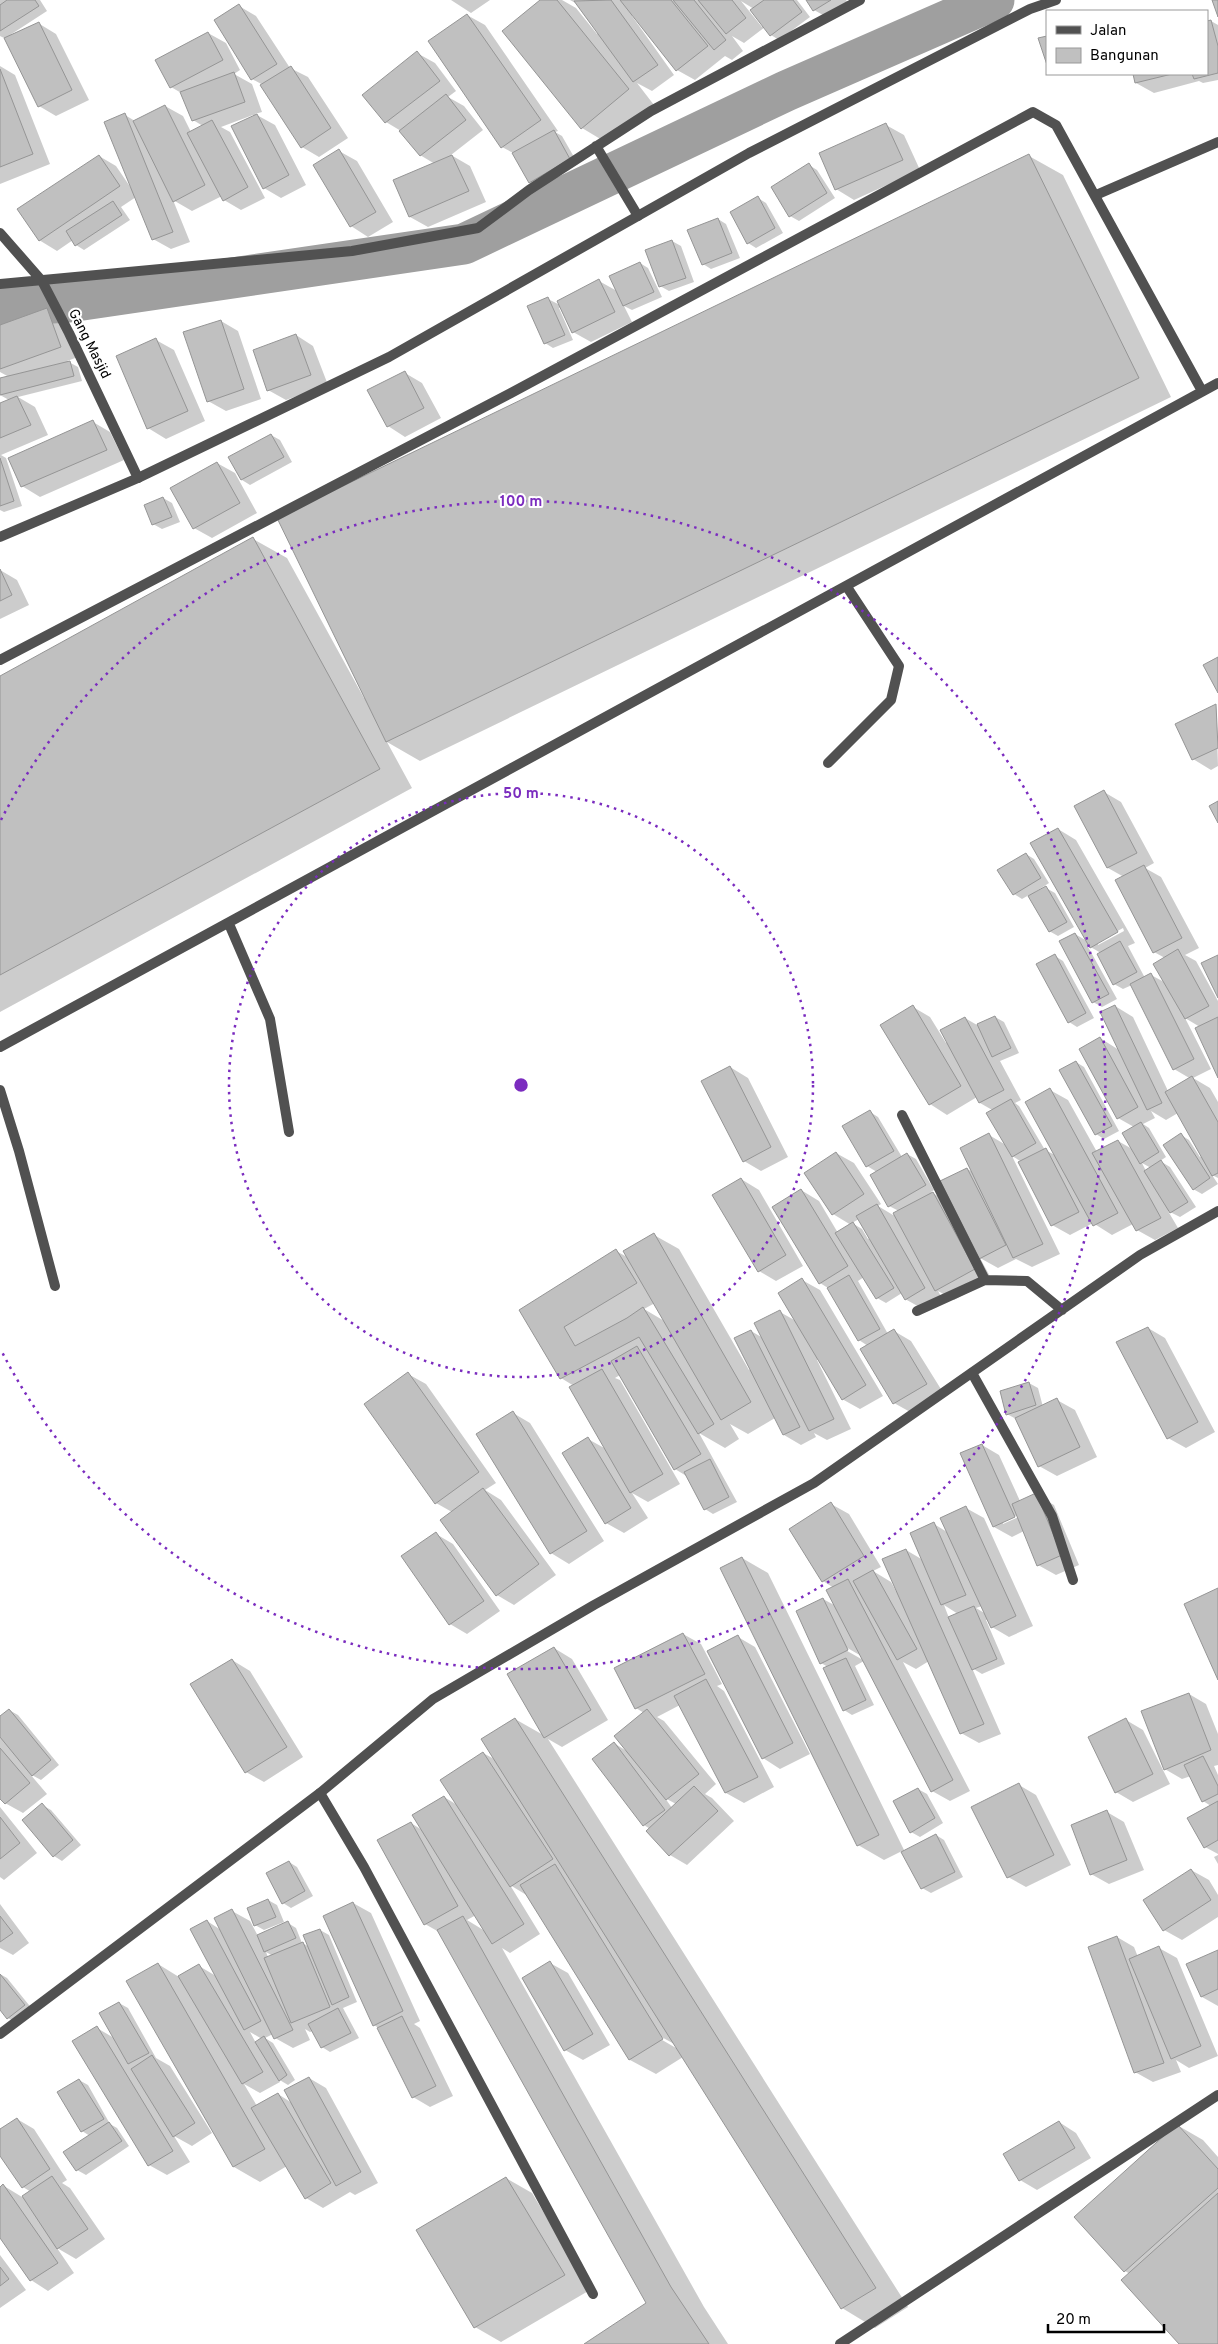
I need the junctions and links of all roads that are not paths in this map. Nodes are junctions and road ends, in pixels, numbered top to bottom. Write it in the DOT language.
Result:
graph roads {
  1 [pos="860,0"];
  2 [pos="1056,0"];
  3 [pos="1218,142"];
  4 [pos="596,146"];
  5 [pos="1096,195"];
  6 [pos="638,216"];
  7 [pos="0,233"];
  8 [pos="0,284"];
  9 [pos="44,285"];
  10 [pos="1218,383"];
  11 [pos="1202,391"];
  12 [pos="138,478"];
  13 [pos="0,537"];
  14 [pos="847,587"];
  15 [pos="0,660"];
  16 [pos="828,763"];
  17 [pos="229,924"];
  18 [pos="0,1047"];
  19 [pos="0,1090"];
  20 [pos="902,1114"];
  21 [pos="289,1132"];
  22 [pos="1218,1211"];
  23 [pos="985,1280"];
  24 [pos="55,1286"];
  25 [pos="1062,1310"];
  26 [pos="917,1311"];
  27 [pos="972,1373"];
  28 [pos="1073,1580"];
  29 [pos="320,1793"];
  30 [pos="0,2034"];
  31 [pos="1218,2095"];
  32 [pos="593,2294"];
  33 [pos="840,2344"];
  1 -- 4 [label="street"];
  2 -- 6 [label="street"];
  3 -- 5 [label="street"];
  4 -- 6 [label="street"];
  4 -- 9 [label="street"];
  5 -- 11 [label="street"];
  5 -- 15 [label="street"];
  6 -- 12 [label="street"];
  7 -- 9 [label="street, Gang Masjid"];
  8 -- 9 [label="street"];
  9 -- 12 [label="street, Gang Masjid"];
  10 -- 11 [label="street"];
  11 -- 14 [label="street"];
  12 -- 13 [label="street"];
  14 -- 16 [label="street"];
  14 -- 17 [label="street"];
  17 -- 18 [label="street"];
  17 -- 21 [label="street"];
  19 -- 24 [label="street"];
  20 -- 23 [label="street"];
  22 -- 25 [label="street"];
  23 -- 25 [label="street"];
  23 -- 26 [label="street"];
  25 -- 27 [label="street"];
  27 -- 28 [label="street"];
  27 -- 29 [label="street"];
  29 -- 30 [label="street"];
  29 -- 32 [label="street"];
  31 -- 33 [label="street"];
}
